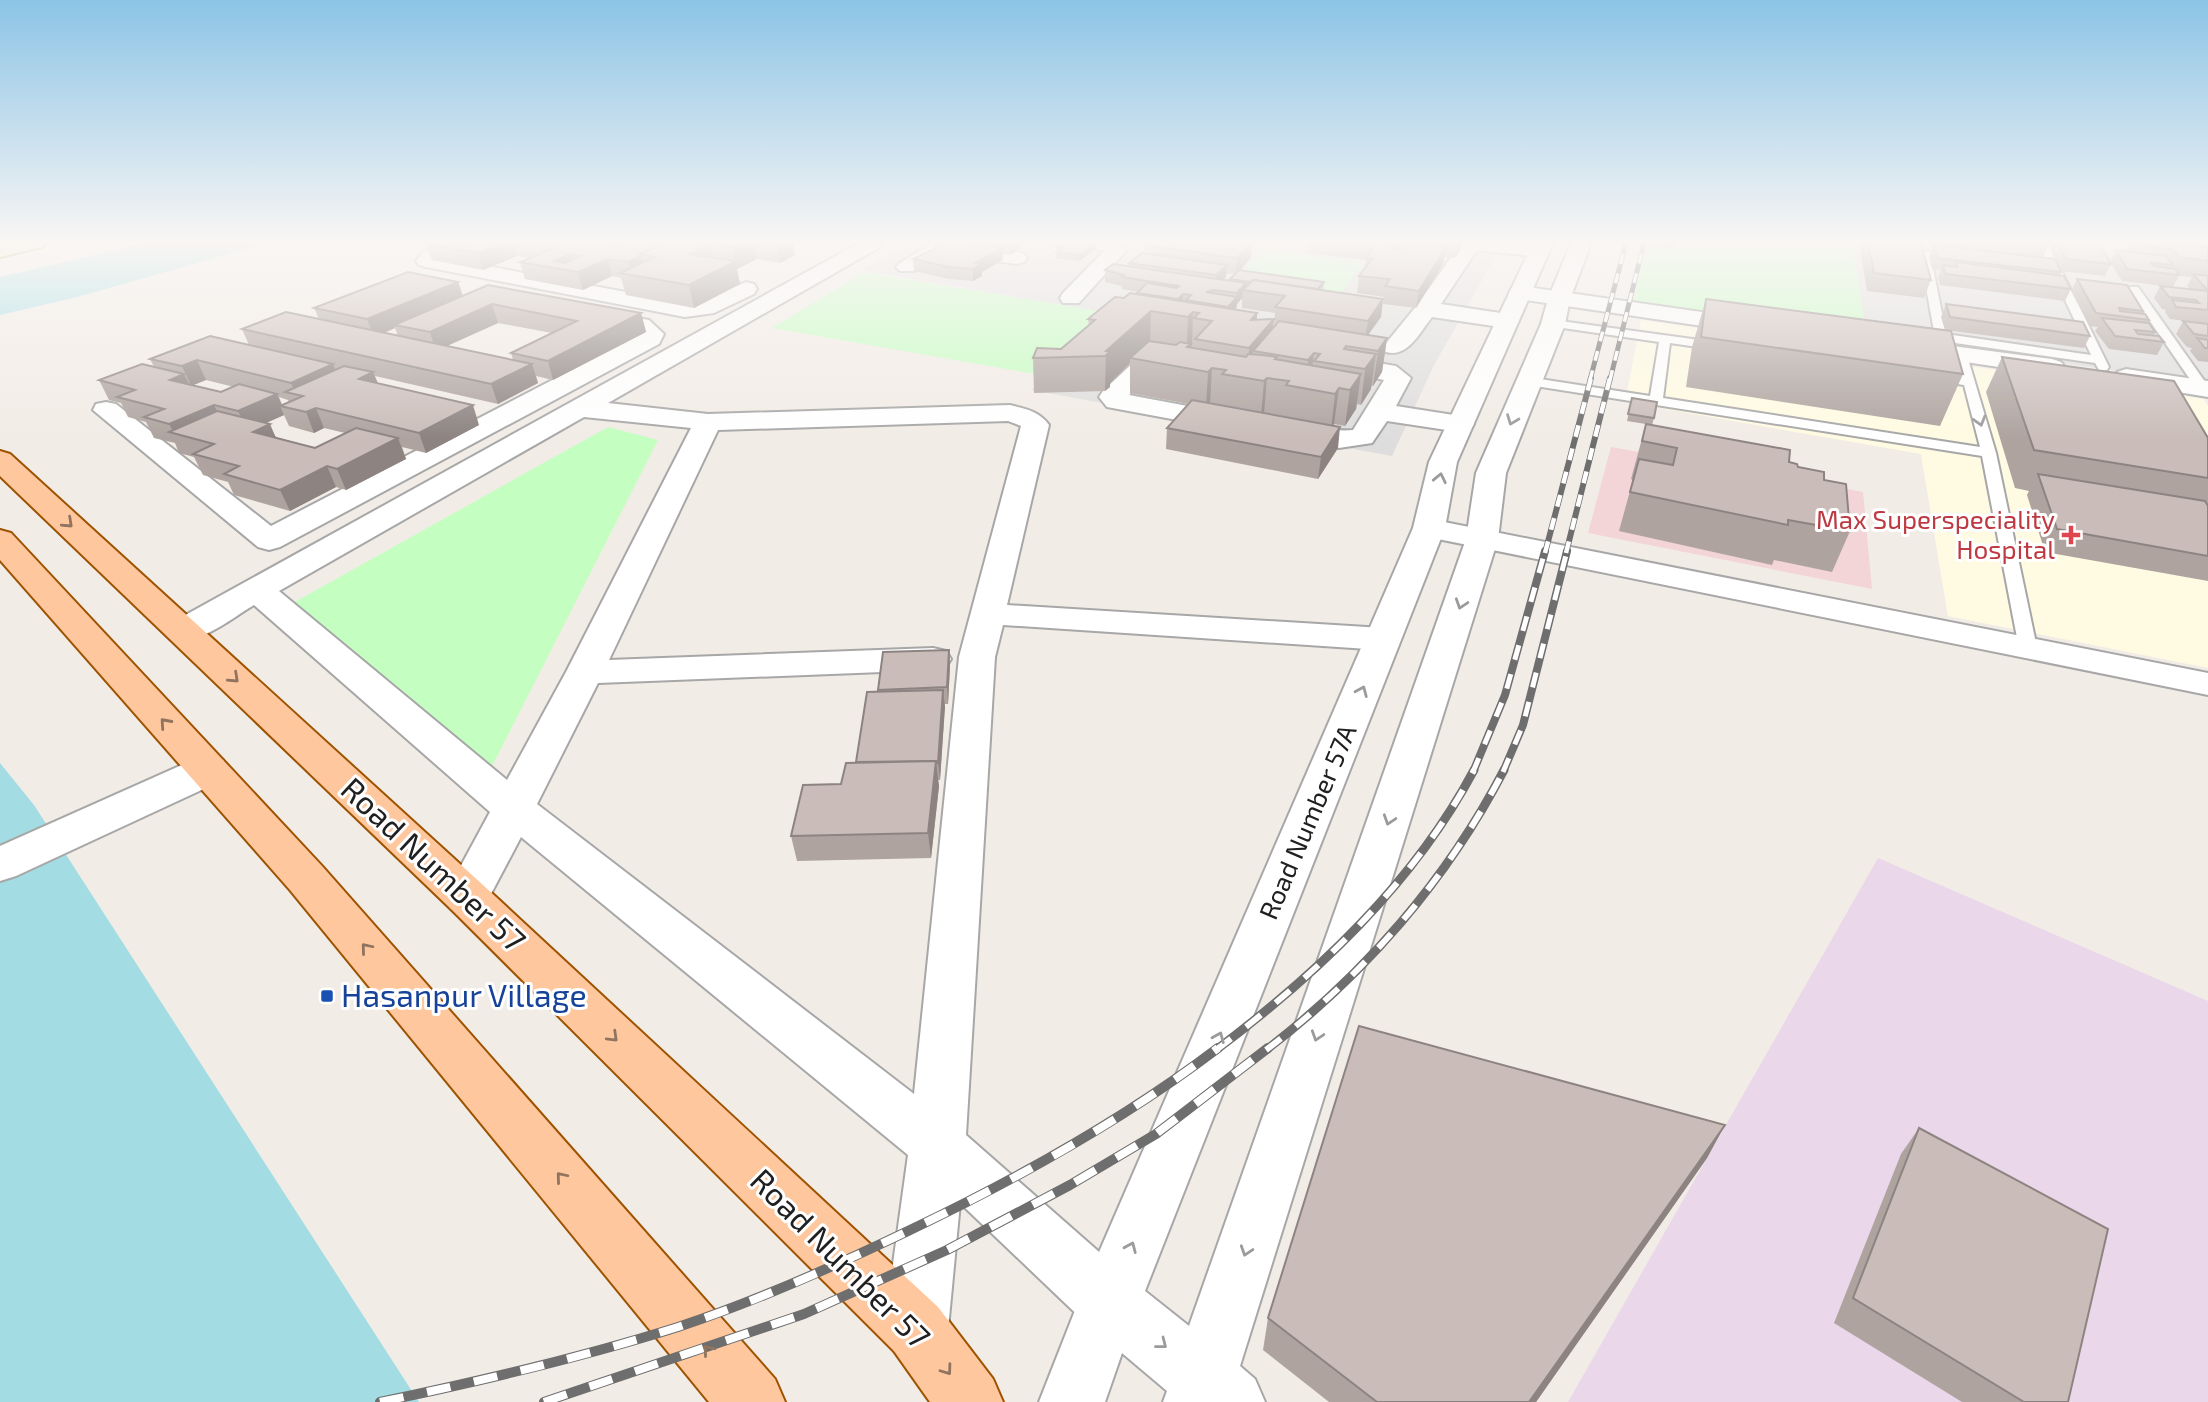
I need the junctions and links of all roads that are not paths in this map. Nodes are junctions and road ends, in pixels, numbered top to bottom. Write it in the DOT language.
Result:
graph roads {
  1 [pos="549,308"];
  2 [pos="677,308"];
  3 [pos="702,308"];
  4 [pos="738,308"];
  5 [pos="1935,308"];
  6 [pos="2075,308"];
  7 [pos="2146,308"];
  8 [pos="1426,309"];
  9 [pos="1535,309"];
  10 [pos="1713,320"];
  11 [pos="1779,330"];
  12 [pos="1665,339"];
  13 [pos="1885,344"];
  14 [pos="1395,346"];
  15 [pos="1962,355"];
  16 [pos="1305,358"];
  17 [pos="1148,362"];
  18 [pos="2103,367"];
  19 [pos="1915,374"];
  20 [pos="1527,381"];
  21 [pos="1969,382"];
  22 [pos="2195,385"];
  23 [pos="1656,400"];
  24 [pos="469,405"];
  25 [pos="580,408"];
  26 [pos="106,411"];
  27 [pos="1380,412"];
  28 [pos="508,415"];
  29 [pos="708,422"];
  30 [pos="552,423"];
  31 [pos="1460,424"];
  32 [pos="1989,453"];
  33 [pos="6,461"];
  34 [pos="1429,528"];
  35 [pos="1482,539"];
  36 [pos="0,540"];
  37 [pos="257,590"];
  38 [pos="988,614"];
  39 [pos="184,631"];
  40 [pos="1384,639"];
  41 [pos="2028,648"];
  42 [pos="977,657"];
  43 [pos="585,672"];
  44 [pos="2208,684"];
  45 [pos="208,770"];
  46 [pos="512,807"];
  47 [pos="0,865"];
  48 [pos="467,897"];
  49 [pos="937,1145"];
  50 [pos="1109,1302"];
  51 [pos="916,1329"];
  52 [pos="1211,1394"];
  53 [pos="752,1402"];
  54 [pos="970,1402"];
  55 [pos="1072,1402"];
  1 -- 28 [label="street"];
  2 -- 3 [label="street"];
  4 -- 25 [label="street"];
  5 -- 18 [label="lane"];
  6 -- 18 [label="lane"];
  7 -- 22 [label="lane"];
  8 -- 9 [label="street"];
  8 -- 14 [label="street"];
  9 -- 10 [label="street"];
  9 -- 12 [label="lane"];
  9 -- 20 [label="street, Road Number 57A"];
  9 -- 31 [label="street, Road Number 57A"];
  10 -- 11 [label="street"];
  10 -- 12 [label="lane"];
  12 -- 23 [label="lane"];
  13 -- 15 [label="street"];
  15 -- 18 [label="street"];
  15 -- 21 [label="lane"];
  16 -- 27 [label="street"];
  17 -- 27 [label="street"];
  18 -- 22 [label="street"];
  19 -- 21 [label="lane"];
  20 -- 23 [label="lane"];
  20 -- 35 [label="street, Road Number 57A, one-way"];
  21 -- 32 [label="lane, one-way"];
  23 -- 32 [label="lane"];
  24 -- 28 [label="street"];
  25 -- 29 [label="street"];
  25 -- 30 [label="street"];
  26 -- 28 [label="street"];
  27 -- 31 [label="street"];
  28 -- 30 [label="street"];
  29 -- 38 [label="street"];
  29 -- 43 [label="street"];
  30 -- 37 [label="street"];
  34 -- 31 [label="street, Road Number 57A, one-way"];
  32 -- 41 [label="lane"];
  33 -- 39 [label="main road, Road Number 57, one-way"];
  34 -- 35 [label="street"];
  34 -- 40 [label="street, Road Number 57A"];
  35 -- 41 [label="street"];
  35 -- 52 [label="street, Road Number 57A, one-way"];
  45 -- 36 [label="main road, one-way"];
  37 -- 39 [label="street"];
  37 -- 46 [label="street"];
  38 -- 40 [label="street"];
  38 -- 42 [label="street"];
  39 -- 48 [label="main road, Road Number 57, one-way"];
  50 -- 40 [label="street, Road Number 57A, one-way"];
  41 -- 44 [label="street"];
  42 -- 43 [label="street"];
  42 -- 49 [label="street"];
  43 -- 46 [label="street"];
  45 -- 47 [label="street"];
  53 -- 45 [label="main road, one-way"];
  46 -- 48 [label="street"];
  46 -- 49 [label="street"];
  48 -- 51 [label="main road, Road Number 57, one-way"];
  49 -- 50 [label="street"];
  49 -- 51 [label="street"];
  50 -- 52 [label="street, one-way"];
  50 -- 55 [label="street, Road Number 57A"];
  51 -- 54 [label="main road, Road Number 57, one-way"];
}
